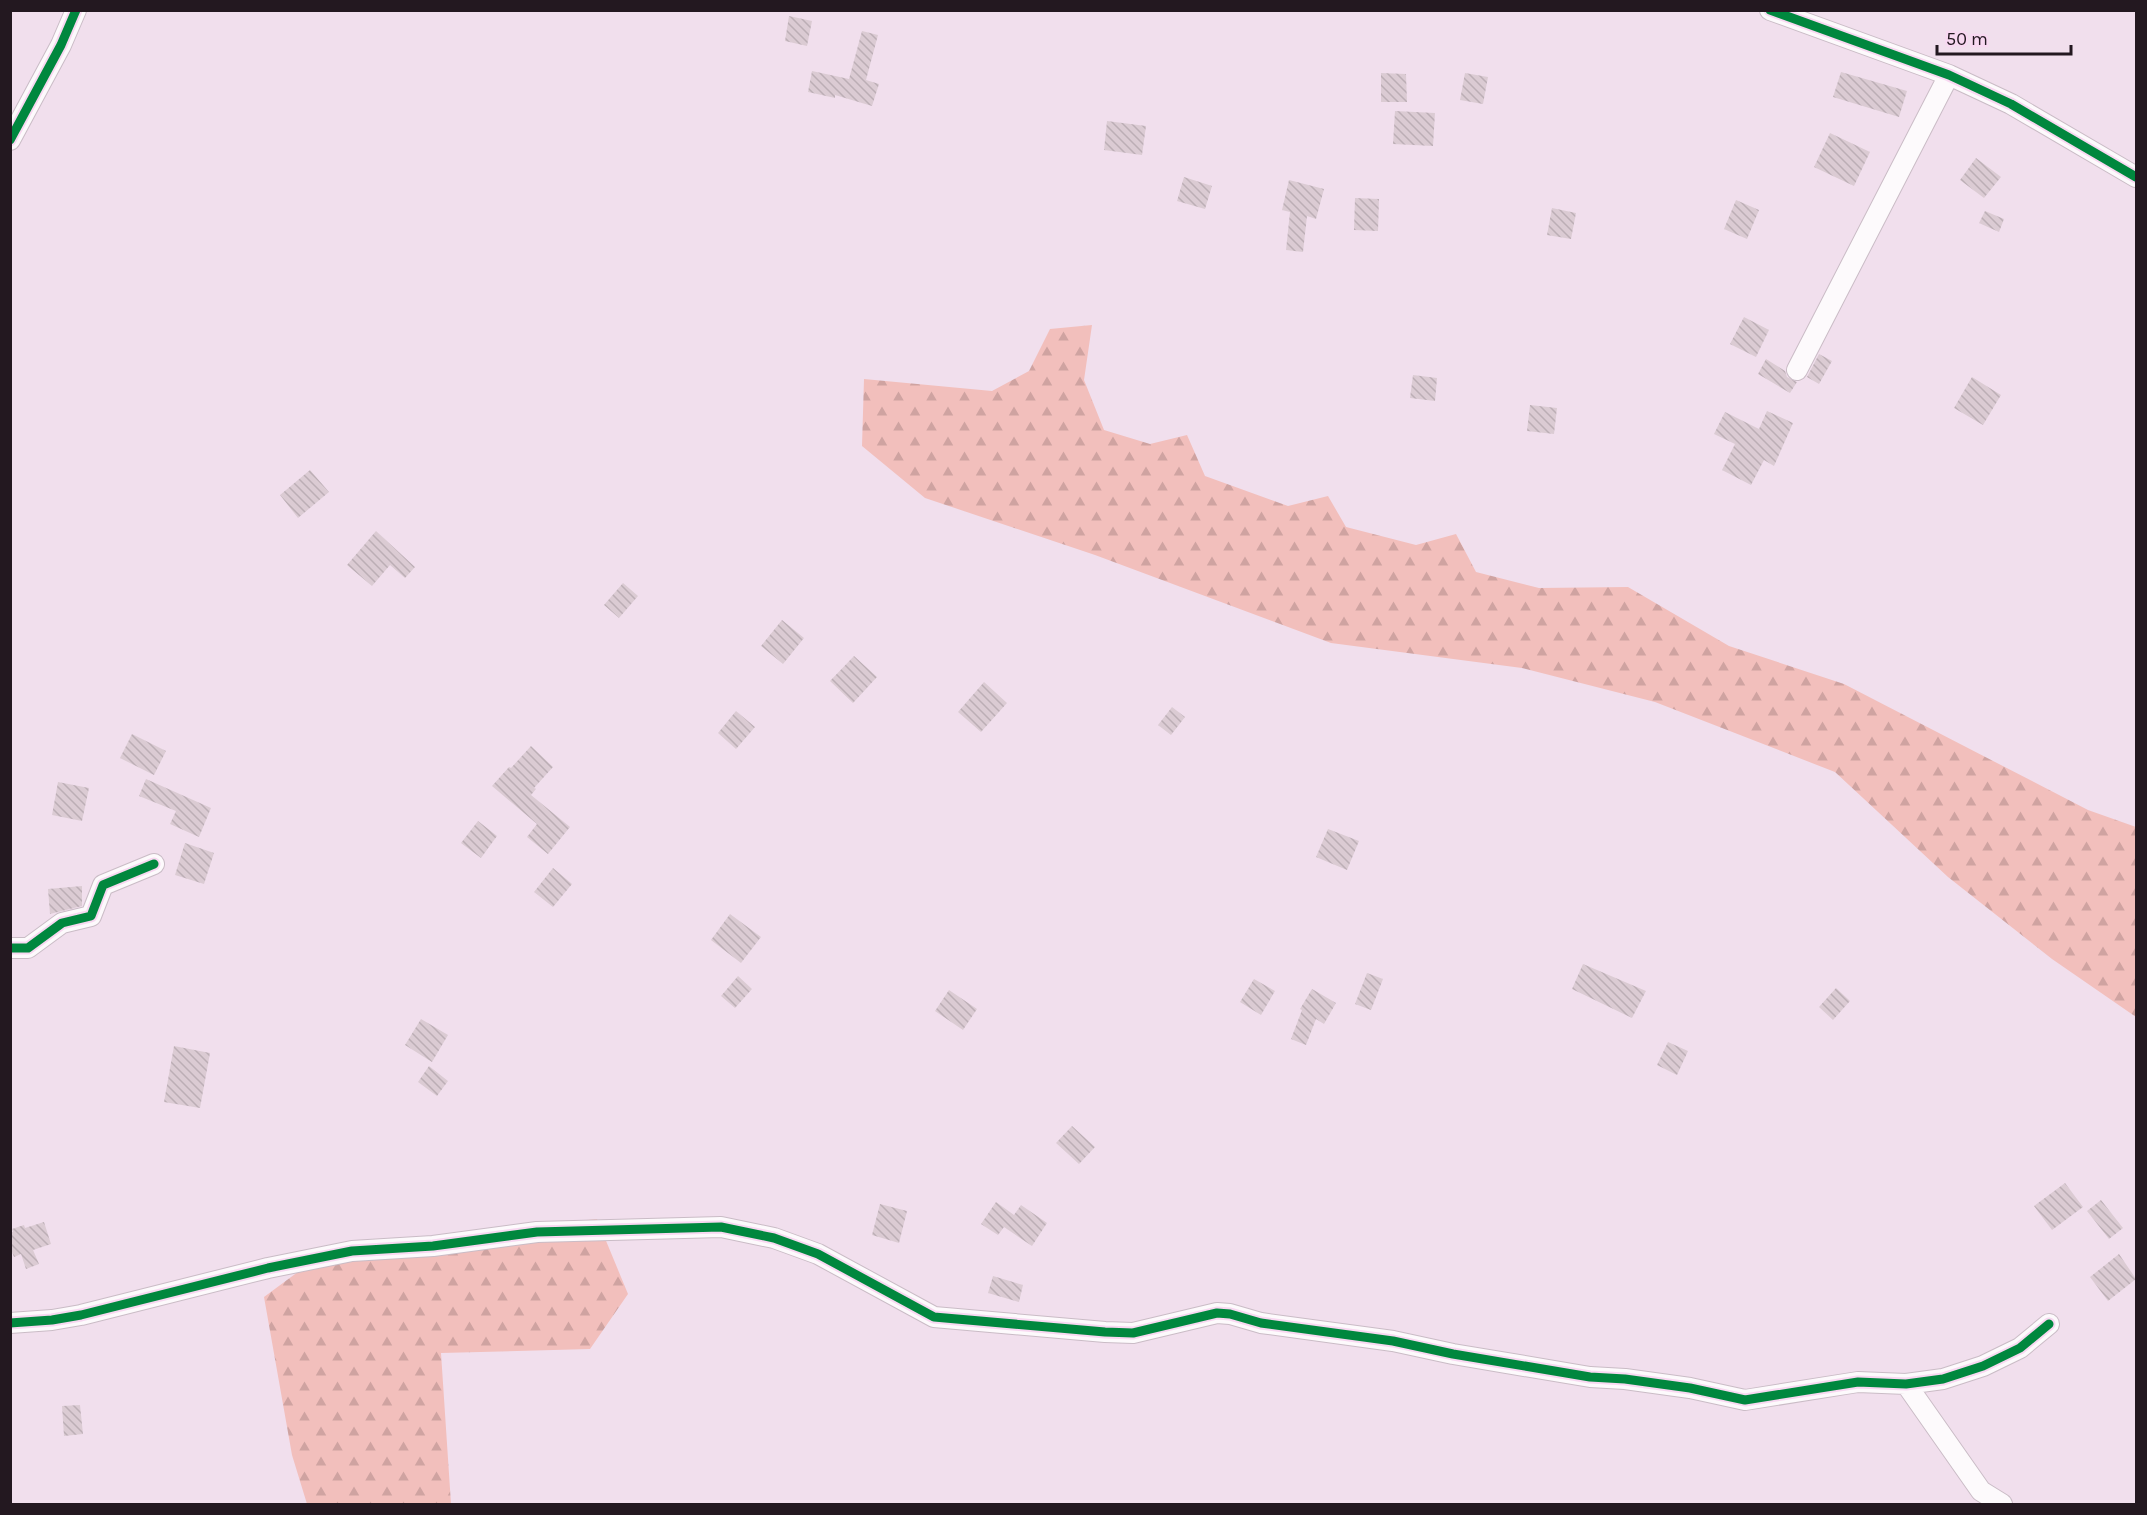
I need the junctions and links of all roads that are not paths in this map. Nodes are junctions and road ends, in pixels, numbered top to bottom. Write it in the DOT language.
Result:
graph roads {
  1 [pos="76,10"];
  2 [pos="1770,10"];
  3 [pos="1949,75"];
  4 [pos="10,140"];
  5 [pos="2136,177"];
  6 [pos="1797,370"];
  7 [pos="154,864"];
  8 [pos="10,948"];
  9 [pos="10,1323"];
  10 [pos="2049,1324"];
  11 [pos="1906,1384"];
  12 [pos="2002,1504"];
  1 -- 4 [label="street"];
  2 -- 3 [label="street"];
  3 -- 5 [label="street"];
  3 -- 6 [label="street"];
  7 -- 8 [label="street"];
  9 -- 11 [label="street"];
  10 -- 11 [label="street"];
  11 -- 12 [label="street"];
}
